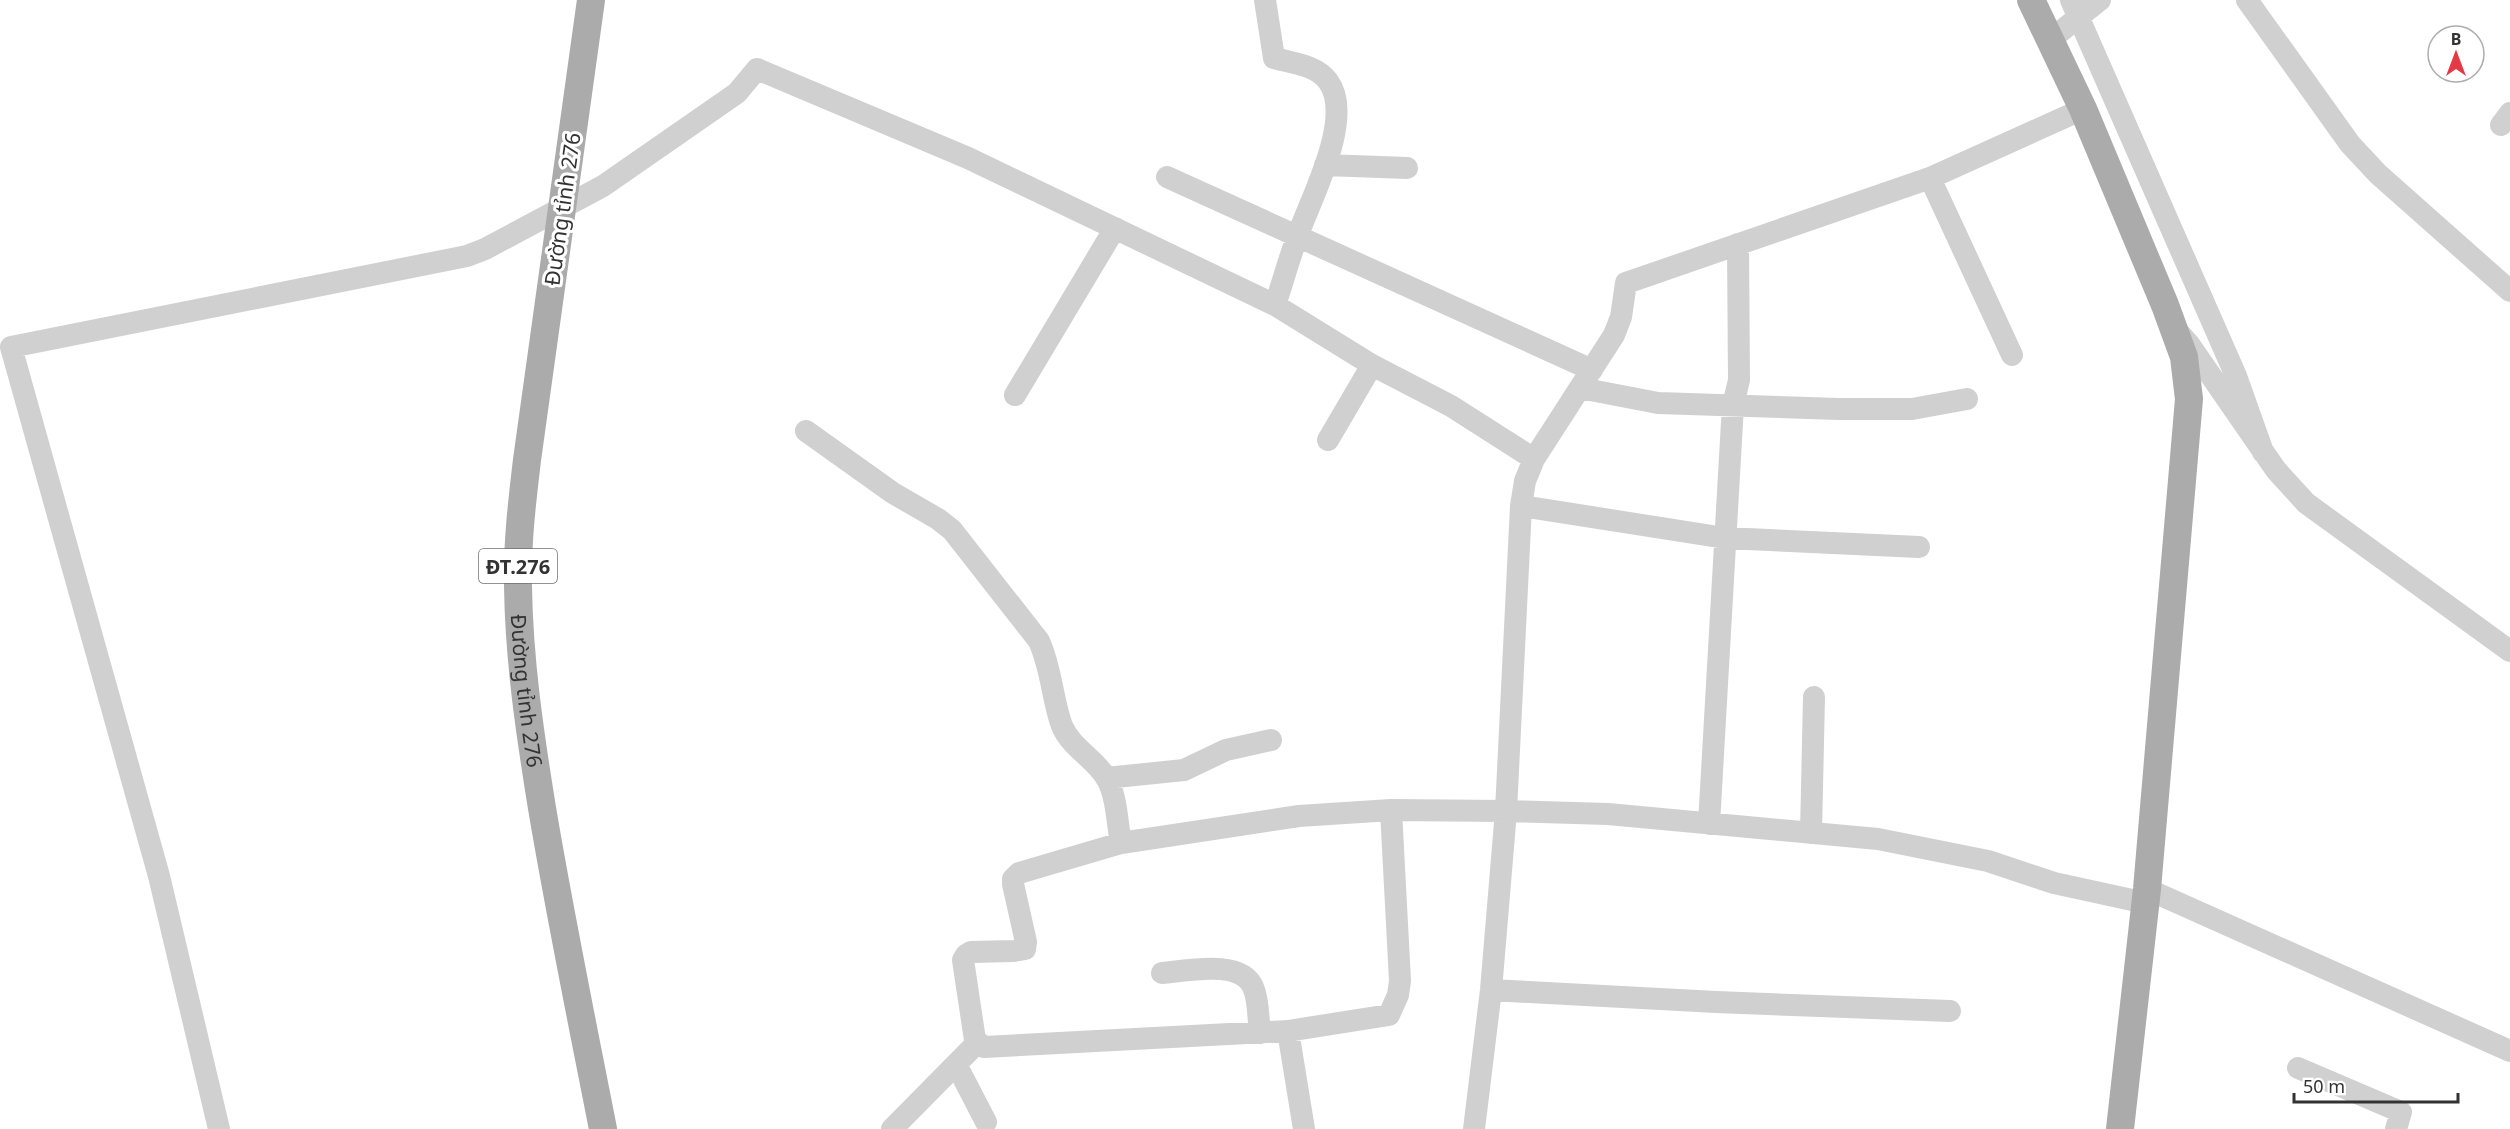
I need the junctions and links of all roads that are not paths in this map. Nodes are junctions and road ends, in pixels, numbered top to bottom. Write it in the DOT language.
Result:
graph roads {
  1 [pos="591,0"];
  2 [pos="1265,0"];
  3 [pos="2031,0"];
  4 [pos="2100,0"];
  5 [pos="2247,0"];
  6 [pos="2075,8"];
  7 [pos="2050,40"];
  8 [pos="2083,109"];
  9 [pos="1325,165"];
  10 [pos="1407,168"];
  11 [pos="1167,177"];
  12 [pos="1930,178"];
  13 [pos="561,208"];
  14 [pos="1115,228"];
  15 [pos="1297,236"];
  16 [pos="1738,244"];
  17 [pos="2508,284"];
  18 [pos="1275,305"];
  19 [pos="2172,326"];
  20 [pos="2012,355"];
  21 [pos="1372,365"];
  22 [pos="1586,379"];
  23 [pos="1016,395"];
  24 [pos="1967,399"];
  25 [pos="1733,405"];
  26 [pos="806,431"];
  27 [pos="1328,440"];
  28 [pos="2264,452"];
  29 [pos="1534,459"];
  30 [pos="1521,506"];
  31 [pos="1725,538"];
  32 [pos="1919,547"];
  33 [pos="2510,651"];
  34 [pos="1814,697"];
  35 [pos="1271,740"];
  36 [pos="1106,778"];
  37 [pos="1391,810"];
  38 [pos="1506,811"];
  39 [pos="1709,824"];
  40 [pos="1811,833"];
  41 [pos="1121,843"];
  42 [pos="2146,896"];
  43 [pos="1162,973"];
  44 [pos="1491,990"];
  45 [pos="1950,1011"];
  46 [pos="1288,1031"];
  47 [pos="1260,1033"];
  48 [pos="977,1043"];
  49 [pos="2510,1051"];
  50 [pos="957,1066"];
  51 [pos="2298,1068"];
  52 [pos="987,1122"];
  53 [pos="218,1129"];
  54 [pos="603,1129"];
  55 [pos="892,1129"];
  56 [pos="1304,1129"];
  57 [pos="1474,1129"];
  58 [pos="2120,1129"];
  59 [pos="2396,1129"];
  1 -- 13 [label="main road, Đường tỉnh 276 / ĐT.276"];
  2 -- 9 [label="street"];
  3 -- 7 [label="main road"];
  4 -- 6 [label="street"];
  5 -- 17 [label="street"];
  6 -- 7 [label="street"];
  6 -- 28 [label="street"];
  7 -- 8 [label="main road"];
  8 -- 12 [label="street"];
  8 -- 19 [label="main road"];
  9 -- 10 [label="street"];
  9 -- 15 [label="street"];
  11 -- 15 [label="street"];
  12 -- 16 [label="street"];
  12 -- 20 [label="street"];
  13 -- 14 [label="street"];
  13 -- 53 [label="street"];
  13 -- 54 [label="main road, Đường tỉnh 276 / ĐT.276"];
  14 -- 18 [label="street"];
  14 -- 23 [label="street"];
  15 -- 18 [label="street"];
  15 -- 22 [label="street"];
  16 -- 22 [label="street"];
  16 -- 25 [label="street"];
  18 -- 21 [label="street"];
  19 -- 28 [label="street"];
  19 -- 42 [label="main road"];
  21 -- 27 [label="street"];
  21 -- 29 [label="street"];
  22 -- 25 [label="street"];
  22 -- 29 [label="street"];
  24 -- 25 [label="street"];
  25 -- 31 [label="street"];
  26 -- 36 [label="street"];
  28 -- 33 [label="street"];
  29 -- 30 [label="street"];
  30 -- 31 [label="street"];
  30 -- 38 [label="street"];
  31 -- 32 [label="street"];
  31 -- 39 [label="street"];
  34 -- 40 [label="street"];
  35 -- 36 [label="street"];
  36 -- 41 [label="street"];
  37 -- 38 [label="street"];
  37 -- 41 [label="street"];
  37 -- 46 [label="street"];
  38 -- 39 [label="street"];
  38 -- 44 [label="street"];
  39 -- 40 [label="street"];
  40 -- 42 [label="street"];
  41 -- 48 [label="street"];
  42 -- 49 [label="street"];
  42 -- 58 [label="main road"];
  43 -- 47 [label="street"];
  44 -- 45 [label="street"];
  44 -- 57 [label="street"];
  46 -- 47 [label="street"];
  46 -- 56 [label="street"];
  47 -- 48 [label="street"];
  48 -- 50 [label="street"];
  50 -- 52 [label="street"];
  50 -- 55 [label="street"];
  51 -- 59 [label="street"];
}
